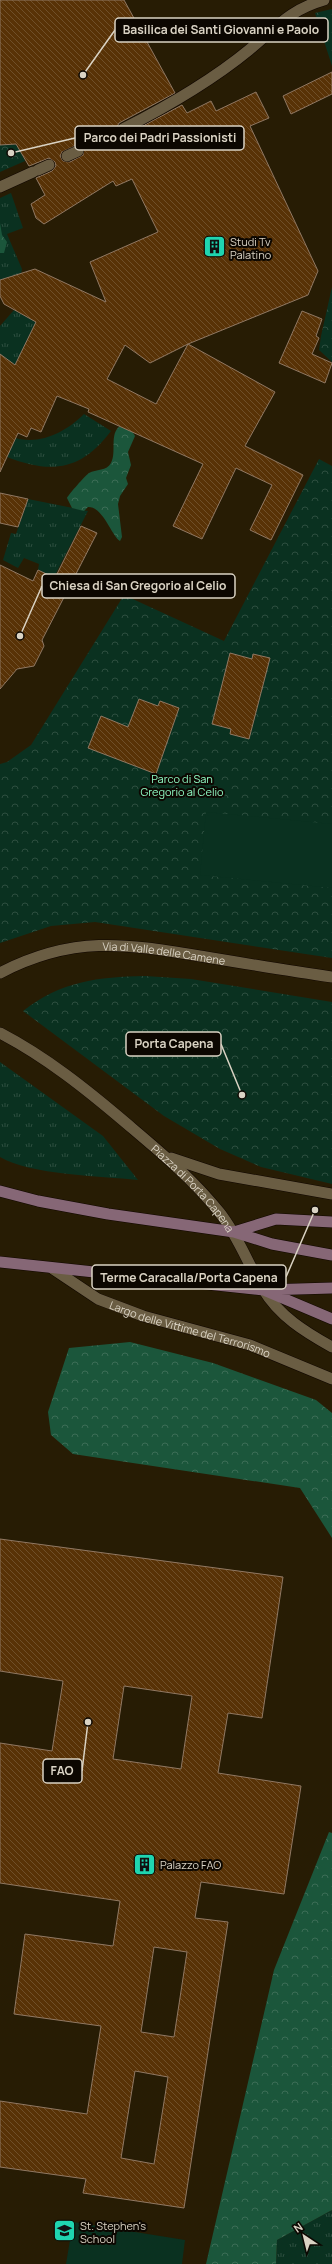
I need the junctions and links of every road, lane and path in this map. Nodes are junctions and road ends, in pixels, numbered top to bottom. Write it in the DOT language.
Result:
graph roads {
  1 [pos="324,0"];
  2 [pos="0,187"];
  3 [pos="0,972"];
  4 [pos="332,977"];
  5 [pos="0,1033"];
  6 [pos="165,1155"];
  7 [pos="0,1191"];
  8 [pos="332,1194"];
  9 [pos="332,1222"];
  10 [pos="234,1232"];
  11 [pos="332,1255"];
  12 [pos="0,1262"];
  13 [pos="54,1269"];
  14 [pos="332,1288"];
  15 [pos="264,1290"];
  16 [pos="332,1319"];
  17 [pos="332,1347"];
  18 [pos="332,1379"];
  1 -- 2 [label="street"];
  3 -- 4 [label="street, Via di Valle delle Camene"];
  5 -- 6 [label="street, Piazza di Porta Capena"];
  6 -- 8 [label="street"];
  6 -- 10 [label="street, Piazza di Porta Capena"];
  7 -- 10 [label="main road, Piazza di Porta Capena"];
  9 -- 10 [label="main road"];
  10 -- 11 [label="main road"];
  10 -- 15 [label="street"];
  12 -- 13 [label="main road"];
  13 -- 15 [label="main road"];
  13 -- 18 [label="street, Largo delle Vittime del Terrorismo"];
  14 -- 15 [label="main road"];
  15 -- 16 [label="main road"];
  15 -- 17 [label="street"];
}
